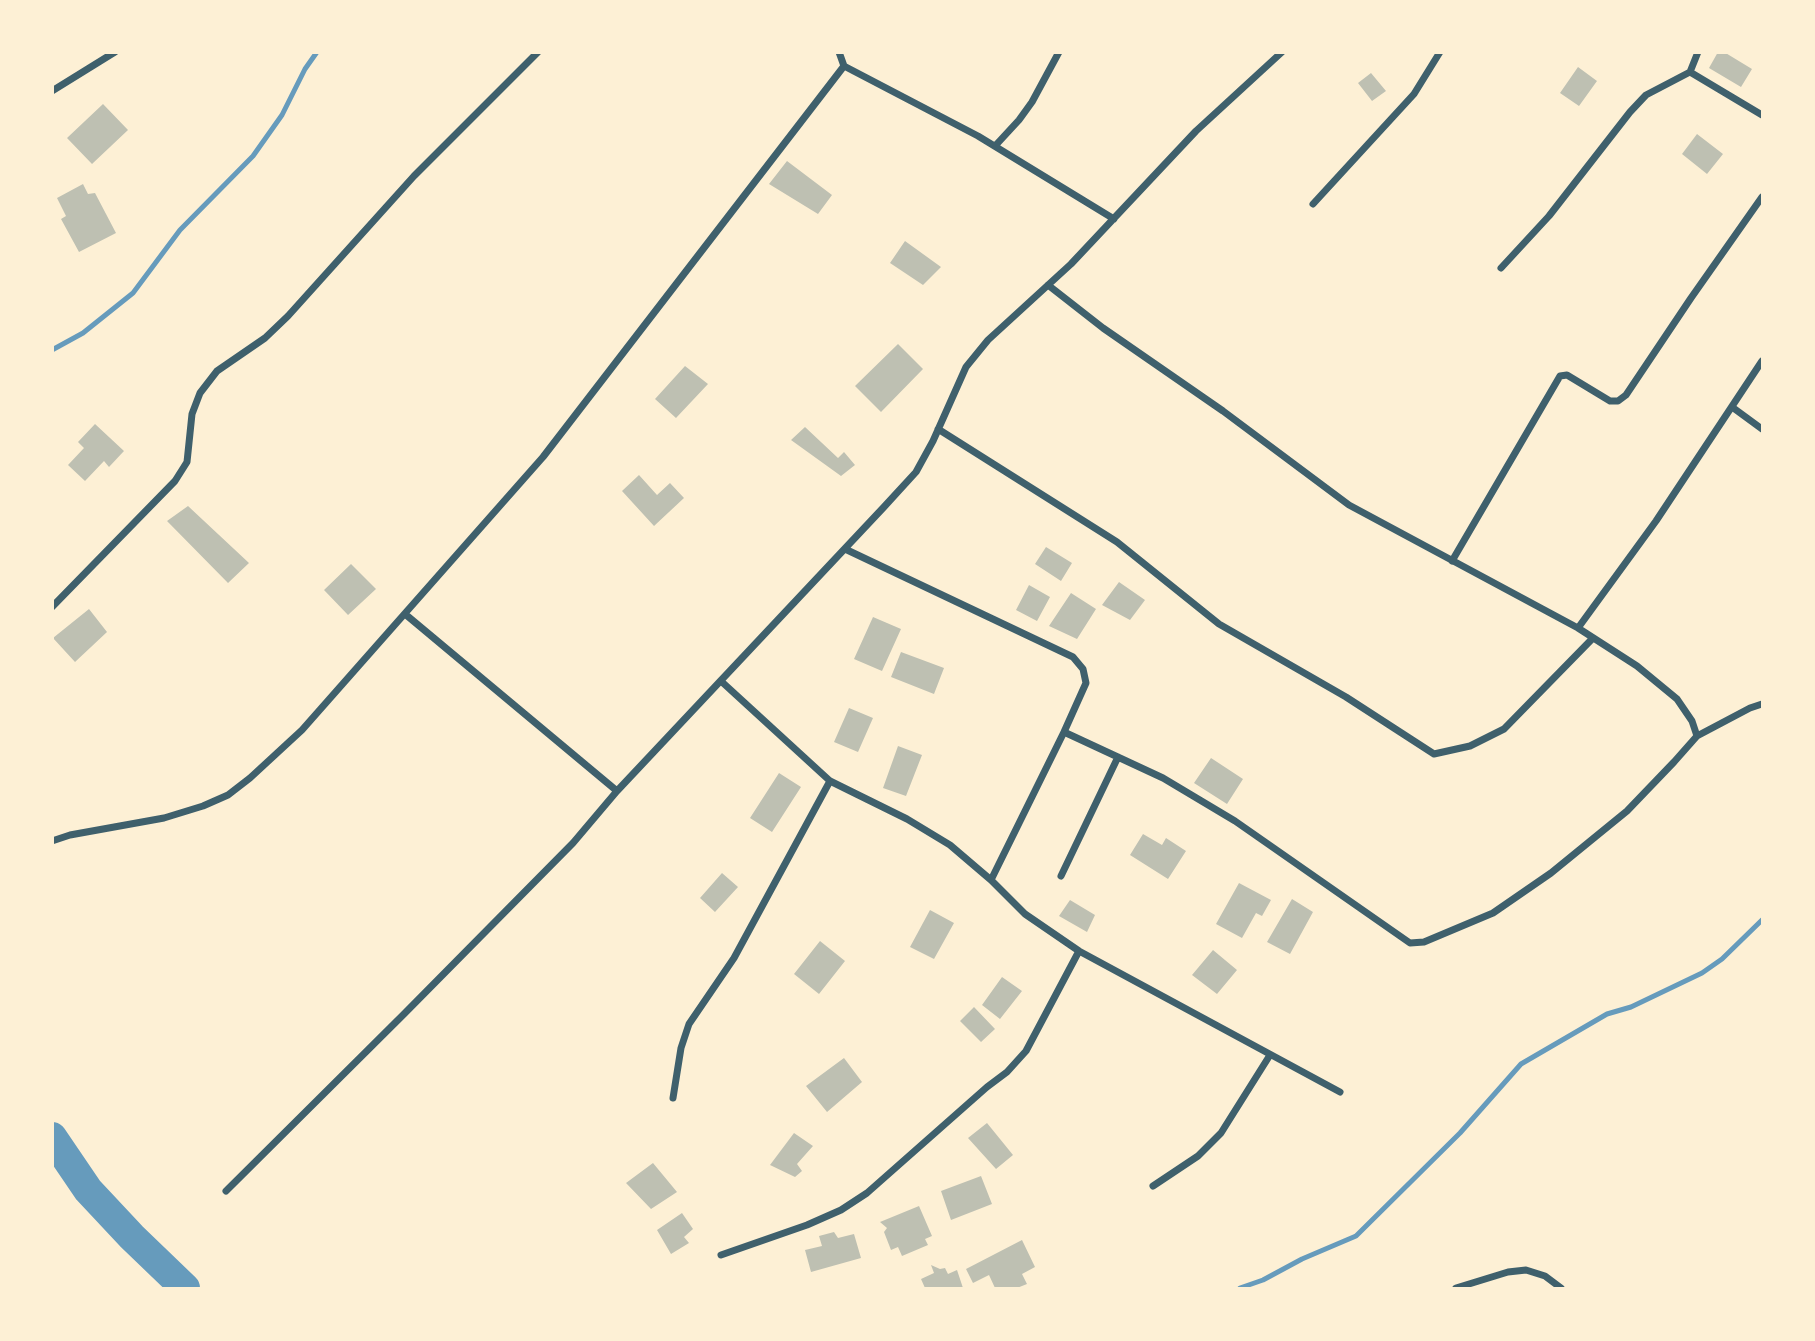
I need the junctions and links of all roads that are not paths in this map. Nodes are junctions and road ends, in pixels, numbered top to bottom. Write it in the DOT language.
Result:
graph roads {
  1 [pos="114,52"];
  2 [pos="538,52"];
  3 [pos="839,52"];
  4 [pos="1059,52"];
  5 [pos="1282,52"];
  6 [pos="1440,52"];
  7 [pos="1698,52"];
  8 [pos="844,66"];
  9 [pos="1690,72"];
  10 [pos="52,91"];
  11 [pos="1762,115"];
  12 [pos="995,146"];
  13 [pos="1762,197"];
  14 [pos="1313,204"];
  15 [pos="1114,219"];
  16 [pos="1501,268"];
  17 [pos="1048,285"];
  18 [pos="1762,361"];
  19 [pos="1732,407"];
  20 [pos="938,429"];
  21 [pos="1762,429"];
  22 [pos="845,549"];
  23 [pos="1452,561"];
  24 [pos="52,607"];
  25 [pos="405,614"];
  26 [pos="1578,628"];
  27 [pos="1593,638"];
  28 [pos="722,682"];
  29 [pos="1762,704"];
  30 [pos="1064,733"];
  31 [pos="1697,736"];
  32 [pos="1118,757"];
  33 [pos="830,781"];
  34 [pos="617,792"];
  35 [pos="52,841"];
  36 [pos="1061,876"];
  37 [pos="991,880"];
  38 [pos="1079,951"];
  39 [pos="1270,1055"];
  40 [pos="1339,1092"];
  41 [pos="673,1098"];
  42 [pos="1153,1186"];
  43 [pos="226,1191"];
  44 [pos="721,1255"];
  45 [pos="1456,1289"];
  46 [pos="1561,1289"];
  1 -- 10 [label="street"];
  2 -- 24 [label="street"];
  3 -- 8 [label="street"];
  4 -- 12 [label="street"];
  5 -- 15 [label="street"];
  6 -- 14 [label="street"];
  7 -- 9 [label="street"];
  8 -- 12 [label="street"];
  8 -- 25 [label="street"];
  9 -- 11 [label="street"];
  9 -- 16 [label="street"];
  12 -- 15 [label="street"];
  13 -- 23 [label="street"];
  15 -- 17 [label="street"];
  17 -- 20 [label="street"];
  17 -- 23 [label="street"];
  18 -- 19 [label="street"];
  19 -- 21 [label="street"];
  19 -- 26 [label="street"];
  20 -- 22 [label="street"];
  20 -- 27 [label="street"];
  22 -- 28 [label="street"];
  22 -- 30 [label="street"];
  23 -- 26 [label="street"];
  25 -- 34 [label="street"];
  25 -- 35 [label="street"];
  26 -- 27 [label="street"];
  27 -- 31 [label="street"];
  28 -- 33 [label="street"];
  28 -- 34 [label="street"];
  29 -- 31 [label="street"];
  30 -- 32 [label="street"];
  30 -- 37 [label="street"];
  31 -- 32 [label="street"];
  32 -- 36 [label="street"];
  33 -- 37 [label="street"];
  33 -- 41 [label="street"];
  34 -- 43 [label="street"];
  37 -- 38 [label="street"];
  38 -- 39 [label="street"];
  38 -- 44 [label="street"];
  39 -- 40 [label="street"];
  39 -- 42 [label="street"];
  45 -- 46 [label="street"];
}
